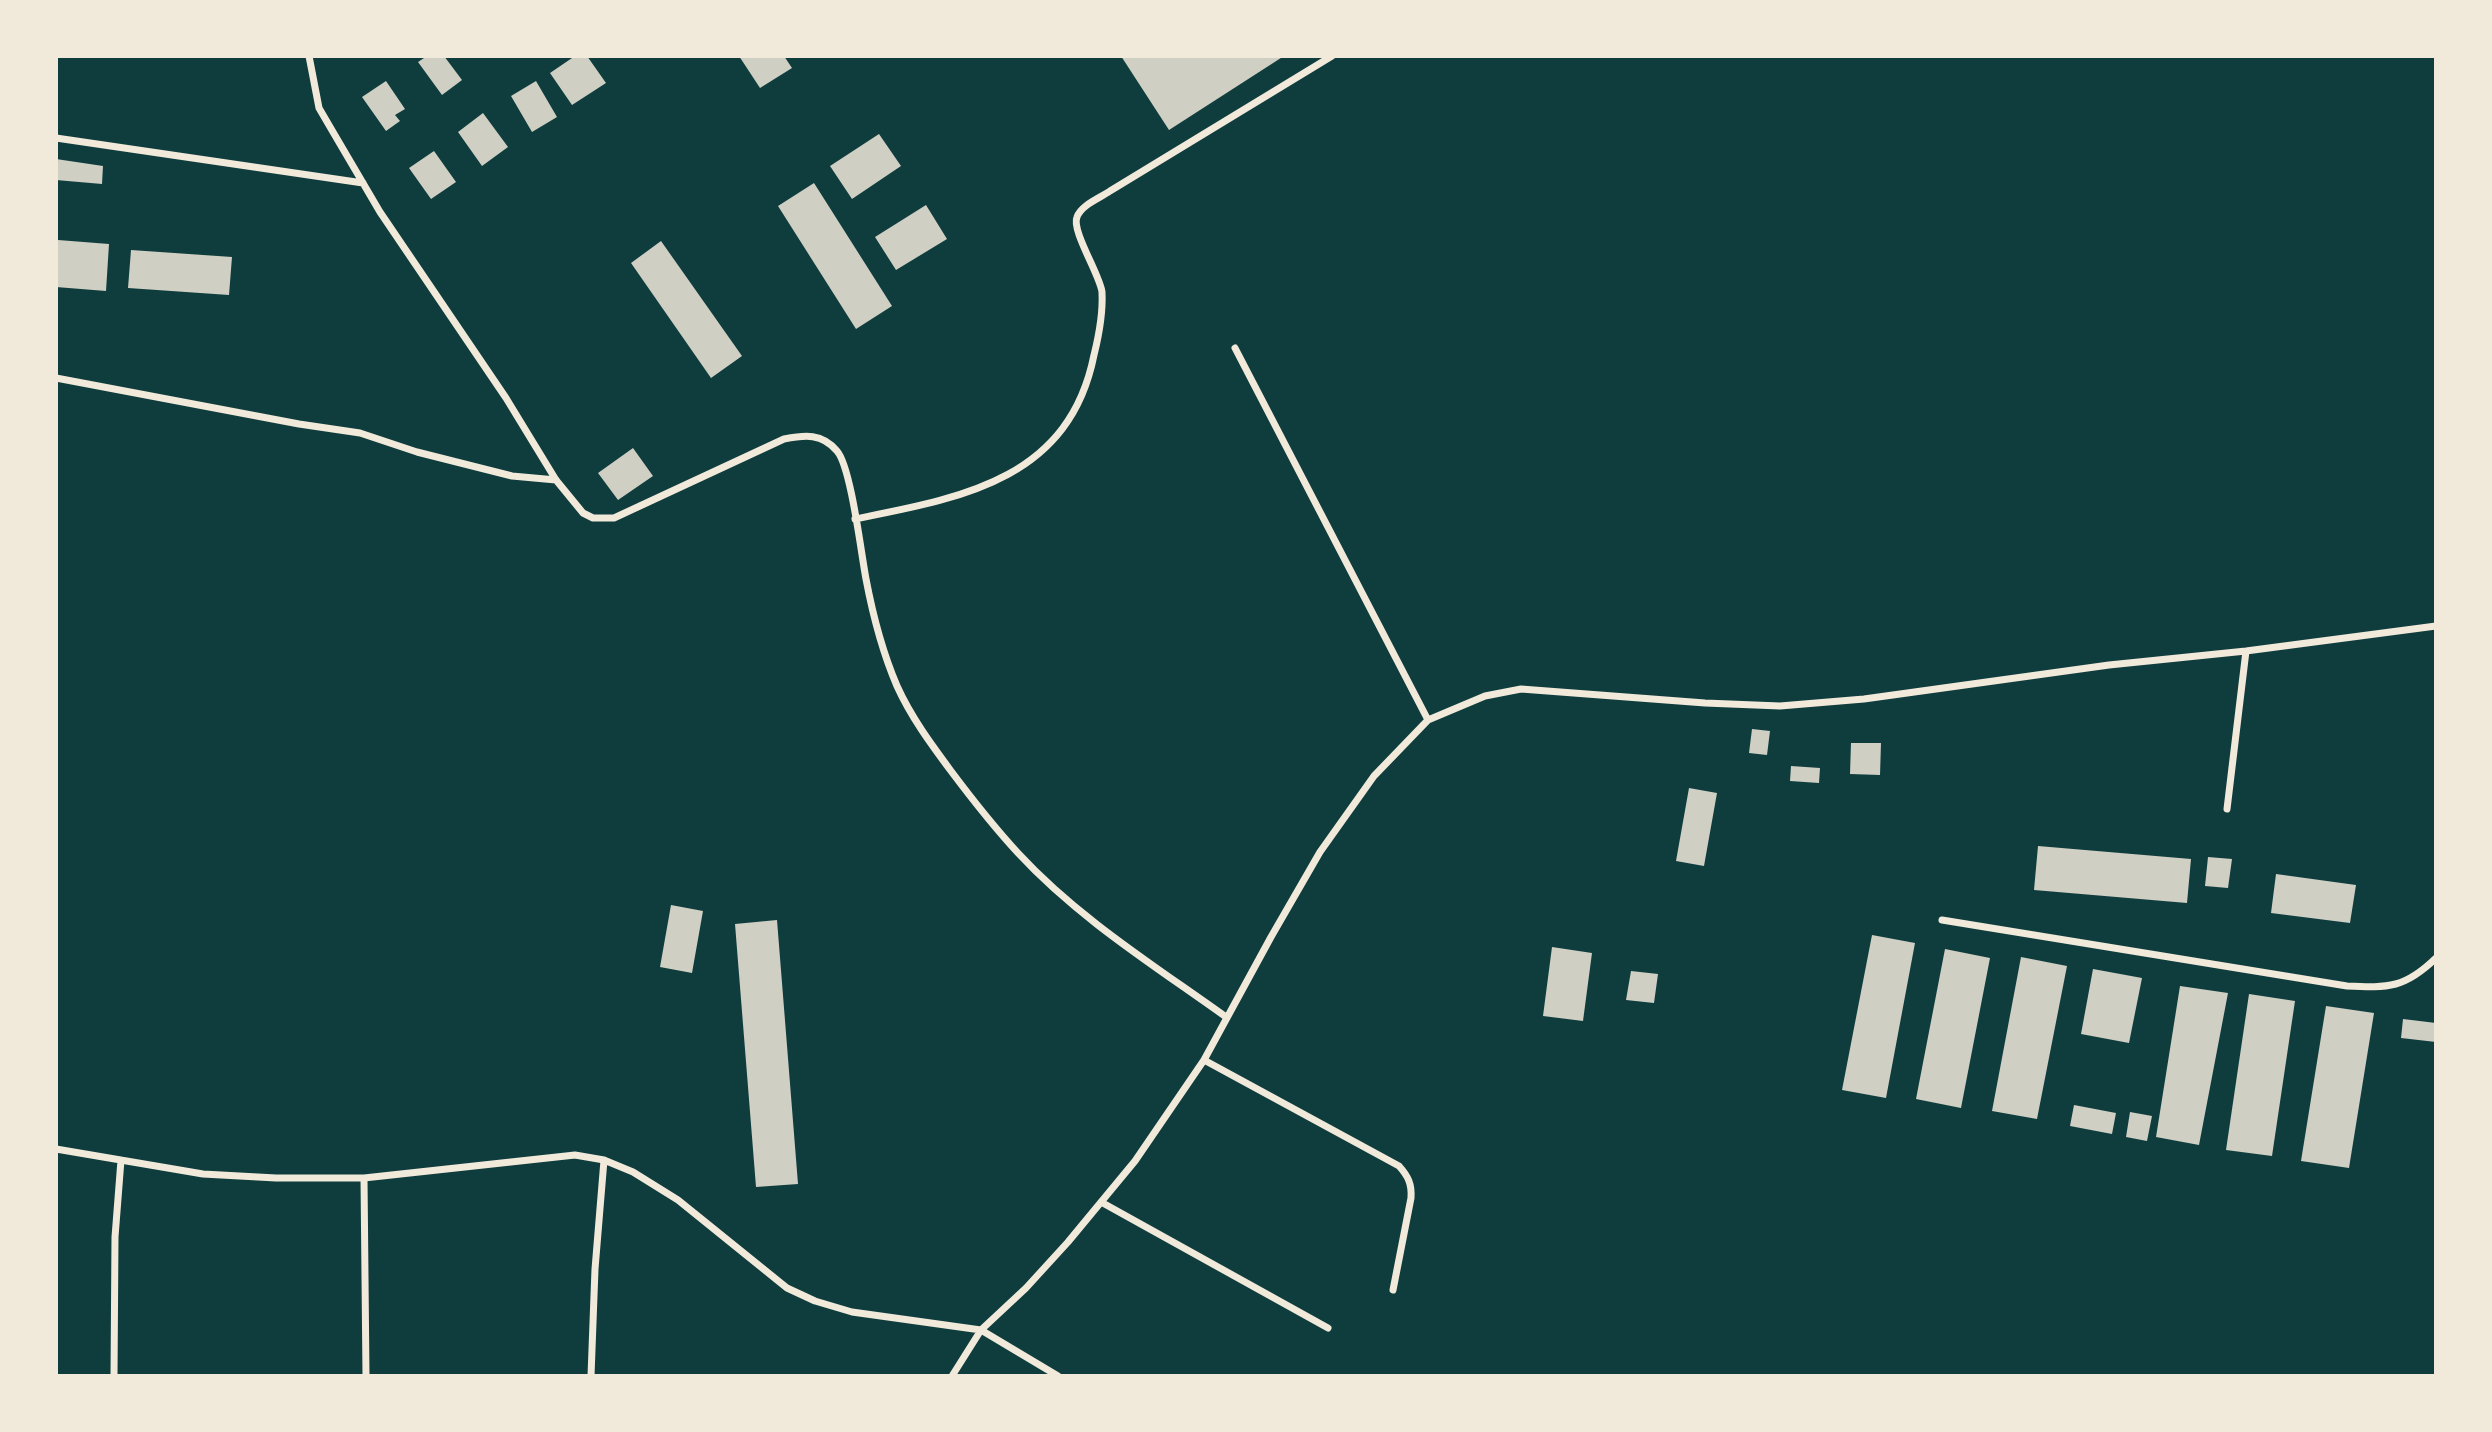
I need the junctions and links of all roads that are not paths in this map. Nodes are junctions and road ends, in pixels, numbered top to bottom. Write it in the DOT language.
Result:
graph roads {
  1 [pos="309,56"];
  2 [pos="1332,56"];
  3 [pos="56,138"];
  4 [pos="363,183"];
  5 [pos="1236,348"];
  6 [pos="56,378"];
  7 [pos="556,480"];
  8 [pos="855,519"];
  9 [pos="2436,626"];
  10 [pos="2246,651"];
  11 [pos="1428,720"];
  12 [pos="2227,809"];
  13 [pos="1942,920"];
  14 [pos="2436,958"];
  15 [pos="1226,1017"];
  16 [pos="1204,1060"];
  17 [pos="56,1149"];
  18 [pos="121,1160"];
  19 [pos="604,1160"];
  20 [pos="364,1178"];
  21 [pos="1101,1202"];
  22 [pos="1392,1290"];
  23 [pos="1328,1328"];
  24 [pos="981,1330"];
  25 [pos="114,1376"];
  26 [pos="366,1376"];
  27 [pos="591,1376"];
  28 [pos="952,1376"];
  29 [pos="1058,1376"];
  1 -- 4 [label="street"];
  2 -- 8 [label="street"];
  3 -- 4 [label="street"];
  4 -- 7 [label="street"];
  5 -- 11 [label="street"];
  6 -- 7 [label="street"];
  7 -- 8 [label="street"];
  8 -- 15 [label="street"];
  9 -- 10 [label="street"];
  10 -- 11 [label="street"];
  10 -- 12 [label="street"];
  11 -- 15 [label="street"];
  13 -- 14 [label="street"];
  15 -- 16 [label="street"];
  16 -- 21 [label="street"];
  16 -- 22 [label="street"];
  17 -- 18 [label="street"];
  18 -- 20 [label="street"];
  18 -- 25 [label="street"];
  19 -- 20 [label="street"];
  19 -- 24 [label="street"];
  19 -- 27 [label="street"];
  20 -- 26 [label="street"];
  21 -- 23 [label="street"];
  21 -- 24 [label="street"];
  24 -- 28 [label="street"];
  24 -- 29 [label="street"];
}
